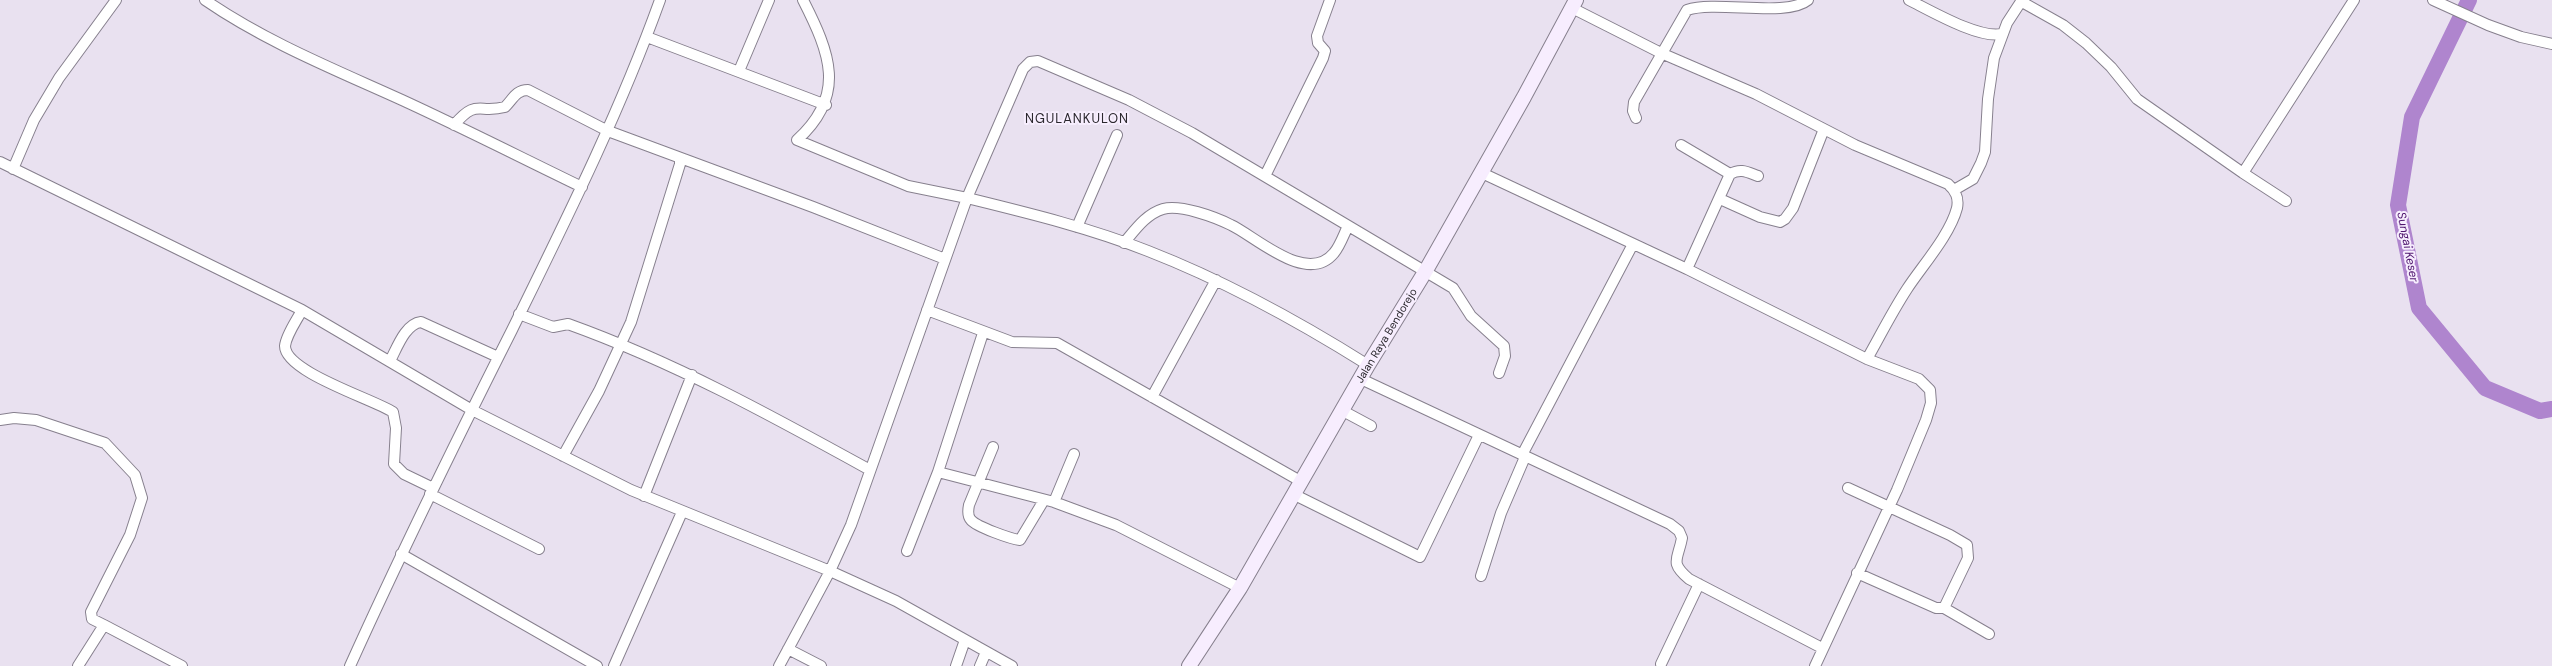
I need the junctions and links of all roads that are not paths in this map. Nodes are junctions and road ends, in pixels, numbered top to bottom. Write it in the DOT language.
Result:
graph roads {
  1 [pos="116,0"];
  2 [pos="205,0"];
  3 [pos="660,0"];
  4 [pos="769,0"];
  5 [pos="803,0"];
  6 [pos="1330,0"];
  7 [pos="1808,0"];
  8 [pos="1909,0"];
  9 [pos="2354,0"];
  10 [pos="2433,0"];
  11 [pos="2022,1"];
  12 [pos="1574,4"];
  13 [pos="2002,34"];
  14 [pos="647,36"];
  15 [pos="2552,44"];
  16 [pos="1662,53"];
  17 [pos="739,71"];
  18 [pos="826,105"];
  19 [pos="1636,118"];
  20 [pos="454,125"];
  21 [pos="1824,129"];
  22 [pos="608,131"];
  23 [pos="1117,135"];
  24 [pos="1681,145"];
  25 [pos="680,158"];
  26 [pos="0,162"];
  27 [pos="13,169"];
  28 [pos="1482,173"];
  29 [pos="2243,173"];
  30 [pos="1730,174"];
  31 [pos="1265,176"];
  32 [pos="1758,176"];
  33 [pos="582,187"];
  34 [pos="1954,190"];
  35 [pos="967,198"];
  36 [pos="1720,199"];
  37 [pos="2286,201"];
  38 [pos="1348,226"];
  39 [pos="1077,227"];
  40 [pos="1124,243"];
  41 [pos="1633,244"];
  42 [pos="945,259"];
  43 [pos="1687,269"];
  44 [pos="1425,272"];
  45 [pos="1216,280"];
  46 [pos="302,310"];
  47 [pos="927,310"];
  48 [pos="519,314"];
  49 [pos="983,333"];
  50 [pos="621,346"];
  51 [pos="498,357"];
  52 [pos="1867,359"];
  53 [pos="390,361"];
  54 [pos="1368,365"];
  55 [pos="1499,373"];
  56 [pos="692,375"];
  57 [pos="1361,379"];
  58 [pos="1152,397"];
  59 [pos="472,410"];
  60 [pos="1343,411"];
  61 [pos="0,420"];
  62 [pos="1371,426"];
  63 [pos="1479,435"];
  64 [pos="993,447"];
  65 [pos="1074,454"];
  66 [pos="563,456"];
  67 [pos="1524,456"];
  68 [pos="870,470"];
  69 [pos="938,472"];
  70 [pos="1302,482"];
  71 [pos="977,483"];
  72 [pos="1848,488"];
  73 [pos="432,491"];
  74 [pos="1295,495"];
  75 [pos="644,496"];
  76 [pos="1044,500"];
  77 [pos="1054,502"];
  78 [pos="1889,507"];
  79 [pos="682,512"];
  80 [pos="539,550"];
  81 [pos="907,551"];
  82 [pos="401,554"];
  83 [pos="830,572"];
  84 [pos="1857,573"];
  85 [pos="1482,576"];
  86 [pos="1698,584"];
  87 [pos="1240,588"];
  88 [pos="1944,608"];
  89 [pos="104,625"];
  90 [pos="1989,634"];
  91 [pos="965,640"];
  92 [pos="1822,648"];
  93 [pos="788,649"];
  94 [pos="986,652"];
  95 [pos="1661,664"];
  96 [pos="1193,665"];
  97 [pos="78,666"];
  98 [pos="182,666"];
  99 [pos="350,666"];
  100 [pos="597,666"];
  101 [pos="614,666"];
  102 [pos="779,666"];
  103 [pos="821,666"];
  104 [pos="956,666"];
  105 [pos="980,666"];
  106 [pos="1012,666"];
  107 [pos="1815,666"];
  1 -- 27 [label="street"];
  2 -- 20 [label="street"];
  3 -- 14 [label="street"];
  4 -- 17 [label="street"];
  5 -- 18 [label="street"];
  6 -- 31 [label="street"];
  7 -- 16 [label="street"];
  8 -- 13 [label="street"];
  9 -- 29 [label="street"];
  10 -- 15 [label="street"];
  11 -- 13 [label="street"];
  11 -- 29 [label="street"];
  12 -- 16 [label="street"];
  12 -- 28 [label="main road, Jalan Raya Bendorejo"];
  13 -- 34 [label="street"];
  14 -- 17 [label="street"];
  14 -- 22 [label="street"];
  16 -- 19 [label="street"];
  16 -- 21 [label="street"];
  17 -- 18 [label="street"];
  18 -- 35 [label="street"];
  20 -- 22 [label="street"];
  20 -- 33 [label="street"];
  21 -- 34 [label="street"];
  21 -- 36 [label="street"];
  22 -- 25 [label="street"];
  22 -- 33 [label="street"];
  23 -- 39 [label="street"];
  24 -- 30 [label="street"];
  25 -- 42 [label="street"];
  25 -- 50 [label="street"];
  26 -- 27 [label="street"];
  27 -- 46 [label="street"];
  28 -- 41 [label="street"];
  28 -- 44 [label="main road, Jalan Raya Bendorejo"];
  29 -- 37 [label="street"];
  30 -- 32 [label="street"];
  30 -- 36 [label="street"];
  31 -- 35 [label="street"];
  31 -- 38 [label="street"];
  33 -- 48 [label="street"];
  34 -- 52 [label="street"];
  35 -- 39 [label="street"];
  35 -- 42 [label="street"];
  36 -- 43 [label="street"];
  38 -- 40 [label="street"];
  38 -- 44 [label="street"];
  39 -- 40 [label="street"];
  40 -- 45 [label="street"];
  41 -- 43 [label="street"];
  41 -- 67 [label="street"];
  42 -- 47 [label="street"];
  43 -- 52 [label="street"];
  44 -- 54 [label="main road, Jalan Raya Bendorejo"];
  44 -- 55 [label="street"];
  45 -- 54 [label="street"];
  45 -- 58 [label="street"];
  46 -- 53 [label="street"];
  46 -- 73 [label="street"];
  47 -- 49 [label="street"];
  47 -- 68 [label="street"];
  48 -- 50 [label="street"];
  48 -- 51 [label="street"];
  49 -- 58 [label="street"];
  49 -- 69 [label="street"];
  50 -- 56 [label="street"];
  50 -- 66 [label="street"];
  51 -- 53 [label="street"];
  51 -- 59 [label="street"];
  52 -- 78 [label="street"];
  53 -- 59 [label="street"];
  54 -- 57 [label="main road, Jalan Raya Bendorejo"];
  56 -- 68 [label="street"];
  56 -- 75 [label="street"];
  57 -- 60 [label="main road, Jalan Raya Bendorejo"];
  57 -- 63 [label="street"];
  58 -- 70 [label="street"];
  59 -- 66 [label="street"];
  59 -- 73 [label="street"];
  60 -- 62 [label="street"];
  60 -- 70 [label="main road, Jalan Raya Bendorejo"];
  61 -- 89 [label="street"];
  63 -- 67 [label="street"];
  63 -- 74 [label="street"];
  64 -- 71 [label="street"];
  65 -- 77 [label="street"];
  66 -- 75 [label="street"];
  67 -- 85 [label="street"];
  67 -- 86 [label="street"];
  68 -- 83 [label="street"];
  69 -- 71 [label="street"];
  69 -- 81 [label="street"];
  70 -- 74 [label="main road, Jalan Raya Bendorejo"];
  71 -- 76 [label="street"];
  71 -- 76 [label="street"];
  72 -- 78 [label="street"];
  73 -- 80 [label="street"];
  73 -- 82 [label="street"];
  74 -- 87 [label="main road, Jalan Raya Bendorejo"];
  75 -- 79 [label="street"];
  76 -- 77 [label="street"];
  77 -- 87 [label="street"];
  78 -- 84 [label="street"];
  78 -- 88 [label="street"];
  79 -- 83 [label="street"];
  79 -- 101 [label="street"];
  82 -- 99 [label="street"];
  82 -- 100 [label="street"];
  83 -- 91 [label="street"];
  83 -- 93 [label="street"];
  84 -- 88 [label="street"];
  84 -- 92 [label="street"];
  86 -- 92 [label="street"];
  86 -- 95 [label="street"];
  87 -- 96 [label="main road, Jalan Raya Bendorejo"];
  88 -- 90 [label="street"];
  89 -- 97 [label="street"];
  89 -- 98 [label="street"];
  91 -- 94 [label="street"];
  91 -- 104 [label="street"];
  92 -- 107 [label="street"];
  93 -- 102 [label="street"];
  93 -- 103 [label="street"];
  94 -- 105 [label="street"];
  94 -- 106 [label="street"];
}
